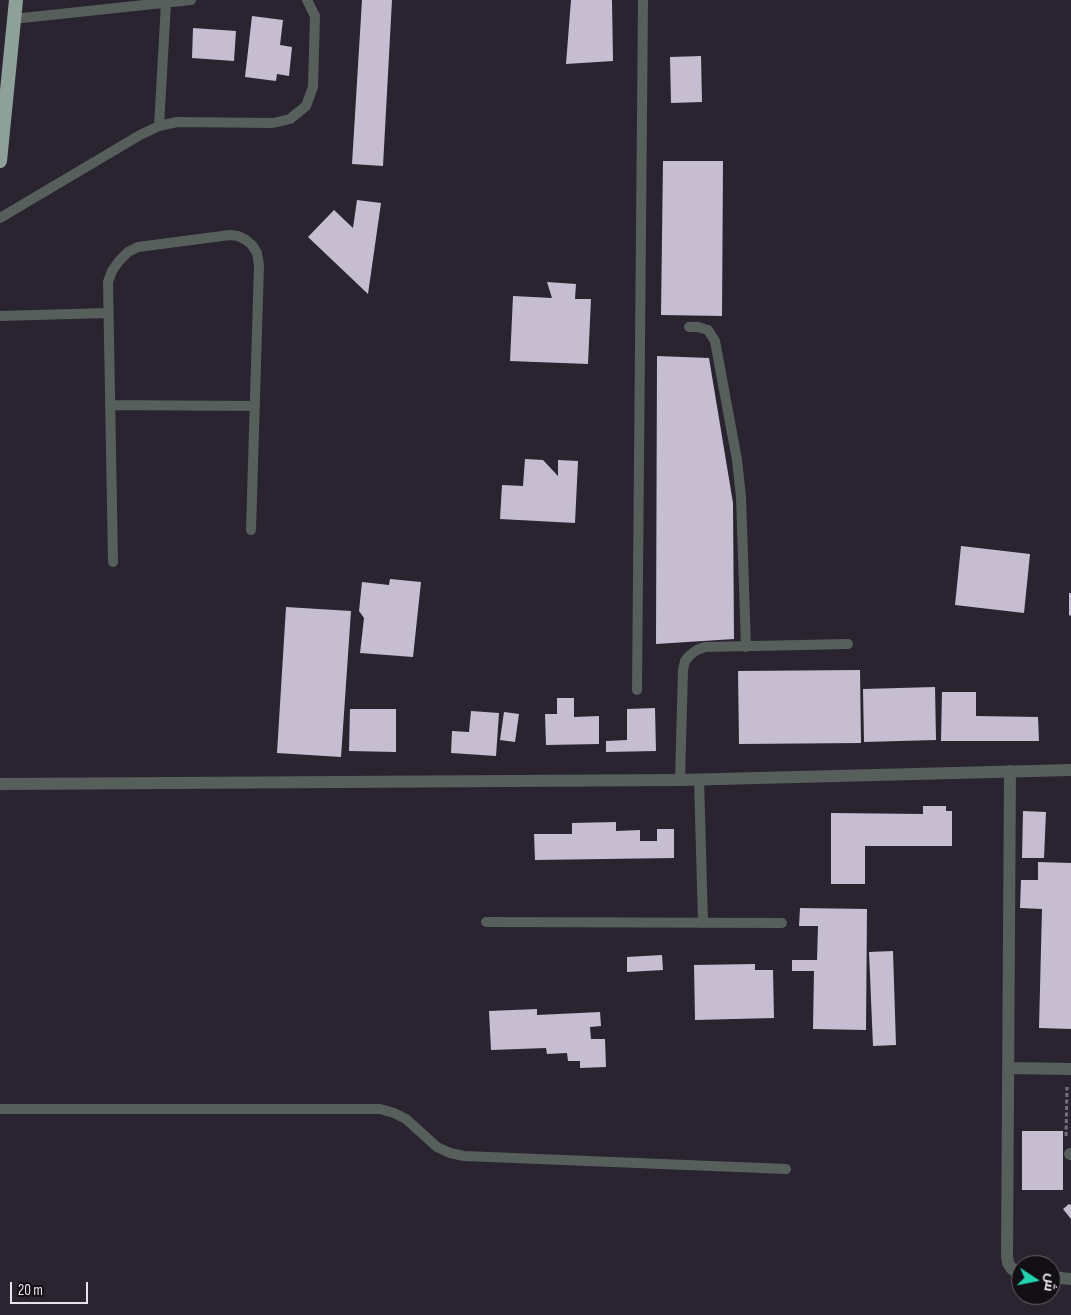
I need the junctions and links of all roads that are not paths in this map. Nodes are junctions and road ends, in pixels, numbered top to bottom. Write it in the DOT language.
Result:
graph roads {
  1 [pos="16,0"];
  2 [pos="191,0"];
  3 [pos="306,0"];
  4 [pos="643,0"];
  5 [pos="166,3"];
  6 [pos="13,19"];
  7 [pos="159,126"];
  8 [pos="0,161"];
  9 [pos="0,218"];
  10 [pos="108,313"];
  11 [pos="0,316"];
  12 [pos="689,328"];
  13 [pos="110,405"];
  14 [pos="255,406"];
  15 [pos="251,530"];
  16 [pos="113,562"];
  17 [pos="848,644"];
  18 [pos="746,647"];
  19 [pos="637,690"];
  20 [pos="1071,770"];
  21 [pos="1010,771"];
  22 [pos="699,779"];
  23 [pos="680,780"];
  24 [pos="0,784"];
  25 [pos="486,922"];
  26 [pos="703,923"];
  27 [pos="782,924"];
  28 [pos="1008,1068"];
  29 [pos="1069,1069"];
  30 [pos="0,1109"];
  31 [pos="786,1169"];
  32 [pos="1011,1268"];
  1 -- 6 [label="highway"];
  2 -- 5 [label="lane"];
  3 -- 7 [label="lane"];
  4 -- 19 [label="lane"];
  5 -- 6 [label="lane"];
  5 -- 7 [label="lane"];
  6 -- 8 [label="highway"];
  7 -- 9 [label="lane"];
  10 -- 11 [label="lane"];
  10 -- 13 [label="lane"];
  10 -- 14 [label="lane"];
  12 -- 18 [label="lane"];
  13 -- 14 [label="lane"];
  13 -- 16 [label="lane"];
  14 -- 15 [label="lane"];
  17 -- 18 [label="lane"];
  18 -- 23 [label="lane"];
  20 -- 21 [label="street"];
  21 -- 22 [label="street"];
  21 -- 28 [label="street"];
  22 -- 23 [label="street"];
  22 -- 26 [label="lane"];
  23 -- 24 [label="street"];
  25 -- 26 [label="lane"];
  26 -- 27 [label="lane"];
  28 -- 29 [label="street"];
  28 -- 32 [label="street"];
  30 -- 31 [label="lane"];
}
